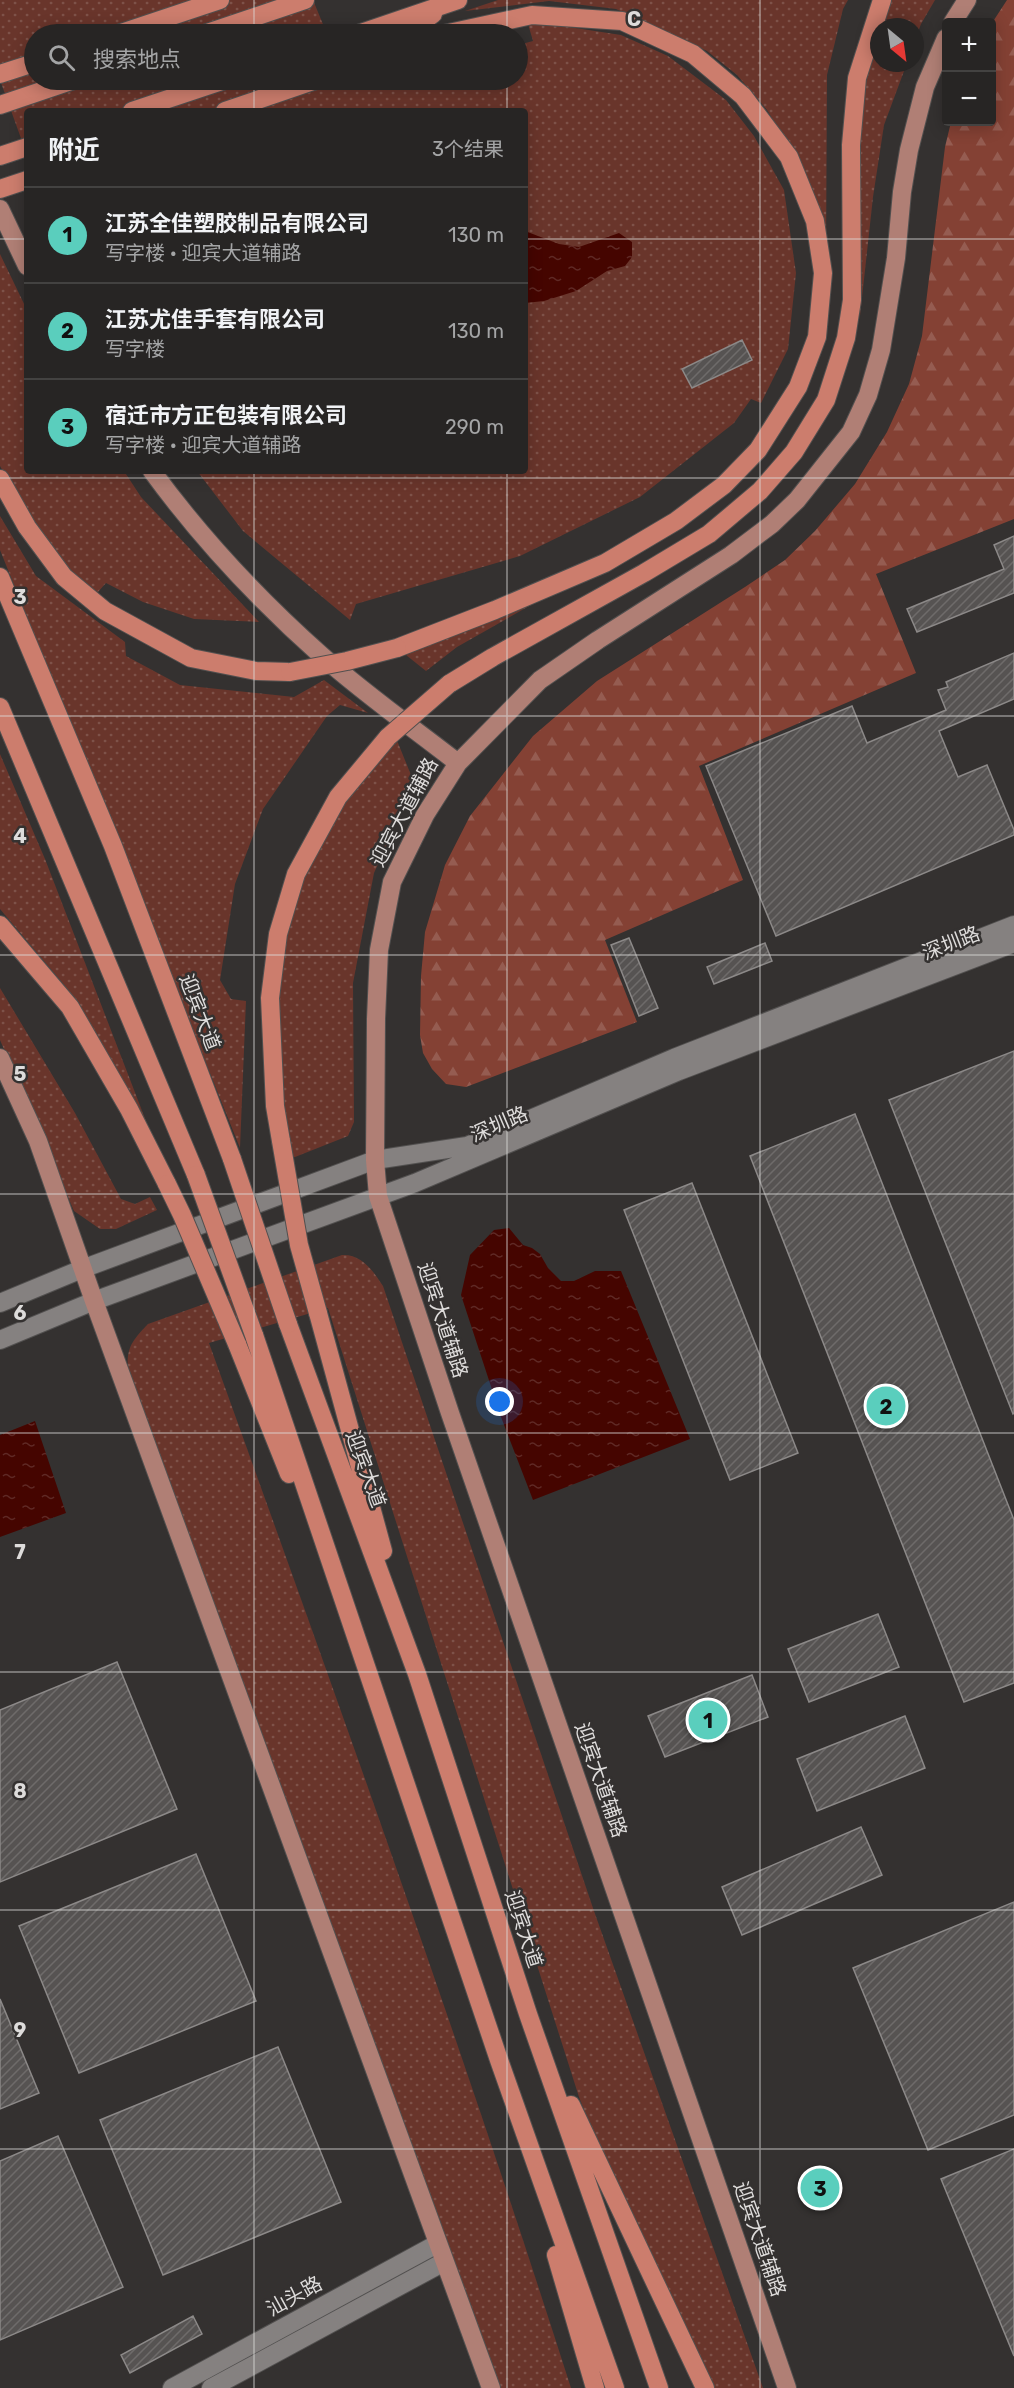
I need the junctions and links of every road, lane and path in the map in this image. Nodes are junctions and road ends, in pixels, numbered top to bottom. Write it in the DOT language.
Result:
graph roads {
  1 [pos="220,0"];
  2 [pos="305,0"];
  3 [pos="882,0"];
  4 [pos="966,0"];
  5 [pos="452,2"];
  6 [pos="955,18"];
  7 [pos="148,24"];
  8 [pos="234,24"];
  9 [pos="387,24"];
  10 [pos="420,24"];
  11 [pos="490,24"];
  12 [pos="942,47"];
  13 [pos="24,66"];
  14 [pos="0,74"];
  15 [pos="44,90"];
  16 [pos="195,90"];
  17 [pos="287,90"];
  18 [pos="0,105"];
  19 [pos="141,108"];
  20 [pos="234,108"];
  21 [pos="24,148"];
  22 [pos="0,156"];
  23 [pos="24,181"];
  24 [pos="0,189"];
  25 [pos="0,209"];
  26 [pos="24,260"];
  27 [pos="154,474"];
  28 [pos="0,479"];
  29 [pos="0,577"];
  30 [pos="0,706"];
  31 [pos="458,763"];
  32 [pos="1014,924"];
  33 [pos="0,925"];
  34 [pos="1014,943"];
  35 [pos="0,1058"];
  36 [pos="375,1160"];
  37 [pos="378,1196"];
  38 [pos="82,1269"];
  39 [pos="94,1301"];
  40 [pos="0,1303"];
  41 [pos="0,1340"];
  42 [pos="366,1664"];
  43 [pos="417,1674"];
  44 [pos="528,2014"];
  45 [pos="499,2060"];
  46 [pos="437,2244"];
  47 [pos="444,2262"];
  48 [pos="172,2388"];
  49 [pos="211,2388"];
  50 [pos="491,2388"];
  51 [pos="595,2388"];
  52 [pos="615,2388"];
  53 [pos="659,2388"];
  54 [pos="705,2388"];
  55 [pos="788,2388"];
  1 -- 7 [label="highway"];
  2 -- 8 [label="highway"];
  3 -- 43 [label="highway, bridge"];
  4 -- 6 [label="main road"];
  5 -- 9 [label="highway"];
  5 -- 10 [label="highway"];
  11 -- 28 [label="highway, bridge"];
  12 -- 31 [label="main road"];
  13 -- 14 [label="highway"];
  15 -- 18 [label="highway"];
  16 -- 19 [label="highway"];
  17 -- 20 [label="highway"];
  21 -- 22 [label="highway"];
  23 -- 24 [label="highway"];
  25 -- 26 [label="main road"];
  27 -- 31 [label="main road, 迎宾大道辅路"];
  29 -- 43 [label="highway, 迎宾大道, bridge"];
  30 -- 42 [label="highway, bridge"];
  31 -- 36 [label="main road, 迎宾大道辅路"];
  32 -- 36 [label="street, 深圳路"];
  33 -- 42 [label="highway, bridge"];
  34 -- 37 [label="street, 深圳路"];
  35 -- 38 [label="main road"];
  36 -- 37 [label="main road, 迎宾大道辅路"];
  36 -- 38 [label="street, 深圳路"];
  37 -- 39 [label="street, 深圳路"];
  37 -- 55 [label="main road, 迎宾大道辅路"];
  38 -- 39 [label="main road"];
  38 -- 40 [label="street, 深圳路"];
  39 -- 41 [label="street, 深圳路"];
  39 -- 46 [label="main road"];
  42 -- 45 [label="highway"];
  43 -- 44 [label="highway, 迎宾大道"];
  44 -- 53 [label="highway, 迎宾大道"];
  44 -- 54 [label="highway"];
  45 -- 51 [label="highway"];
  45 -- 52 [label="highway"];
  46 -- 47 [label="main road"];
  46 -- 48 [label="street, 汕头路"];
  47 -- 49 [label="street, 汕头路"];
  47 -- 50 [label="main road"];
}
